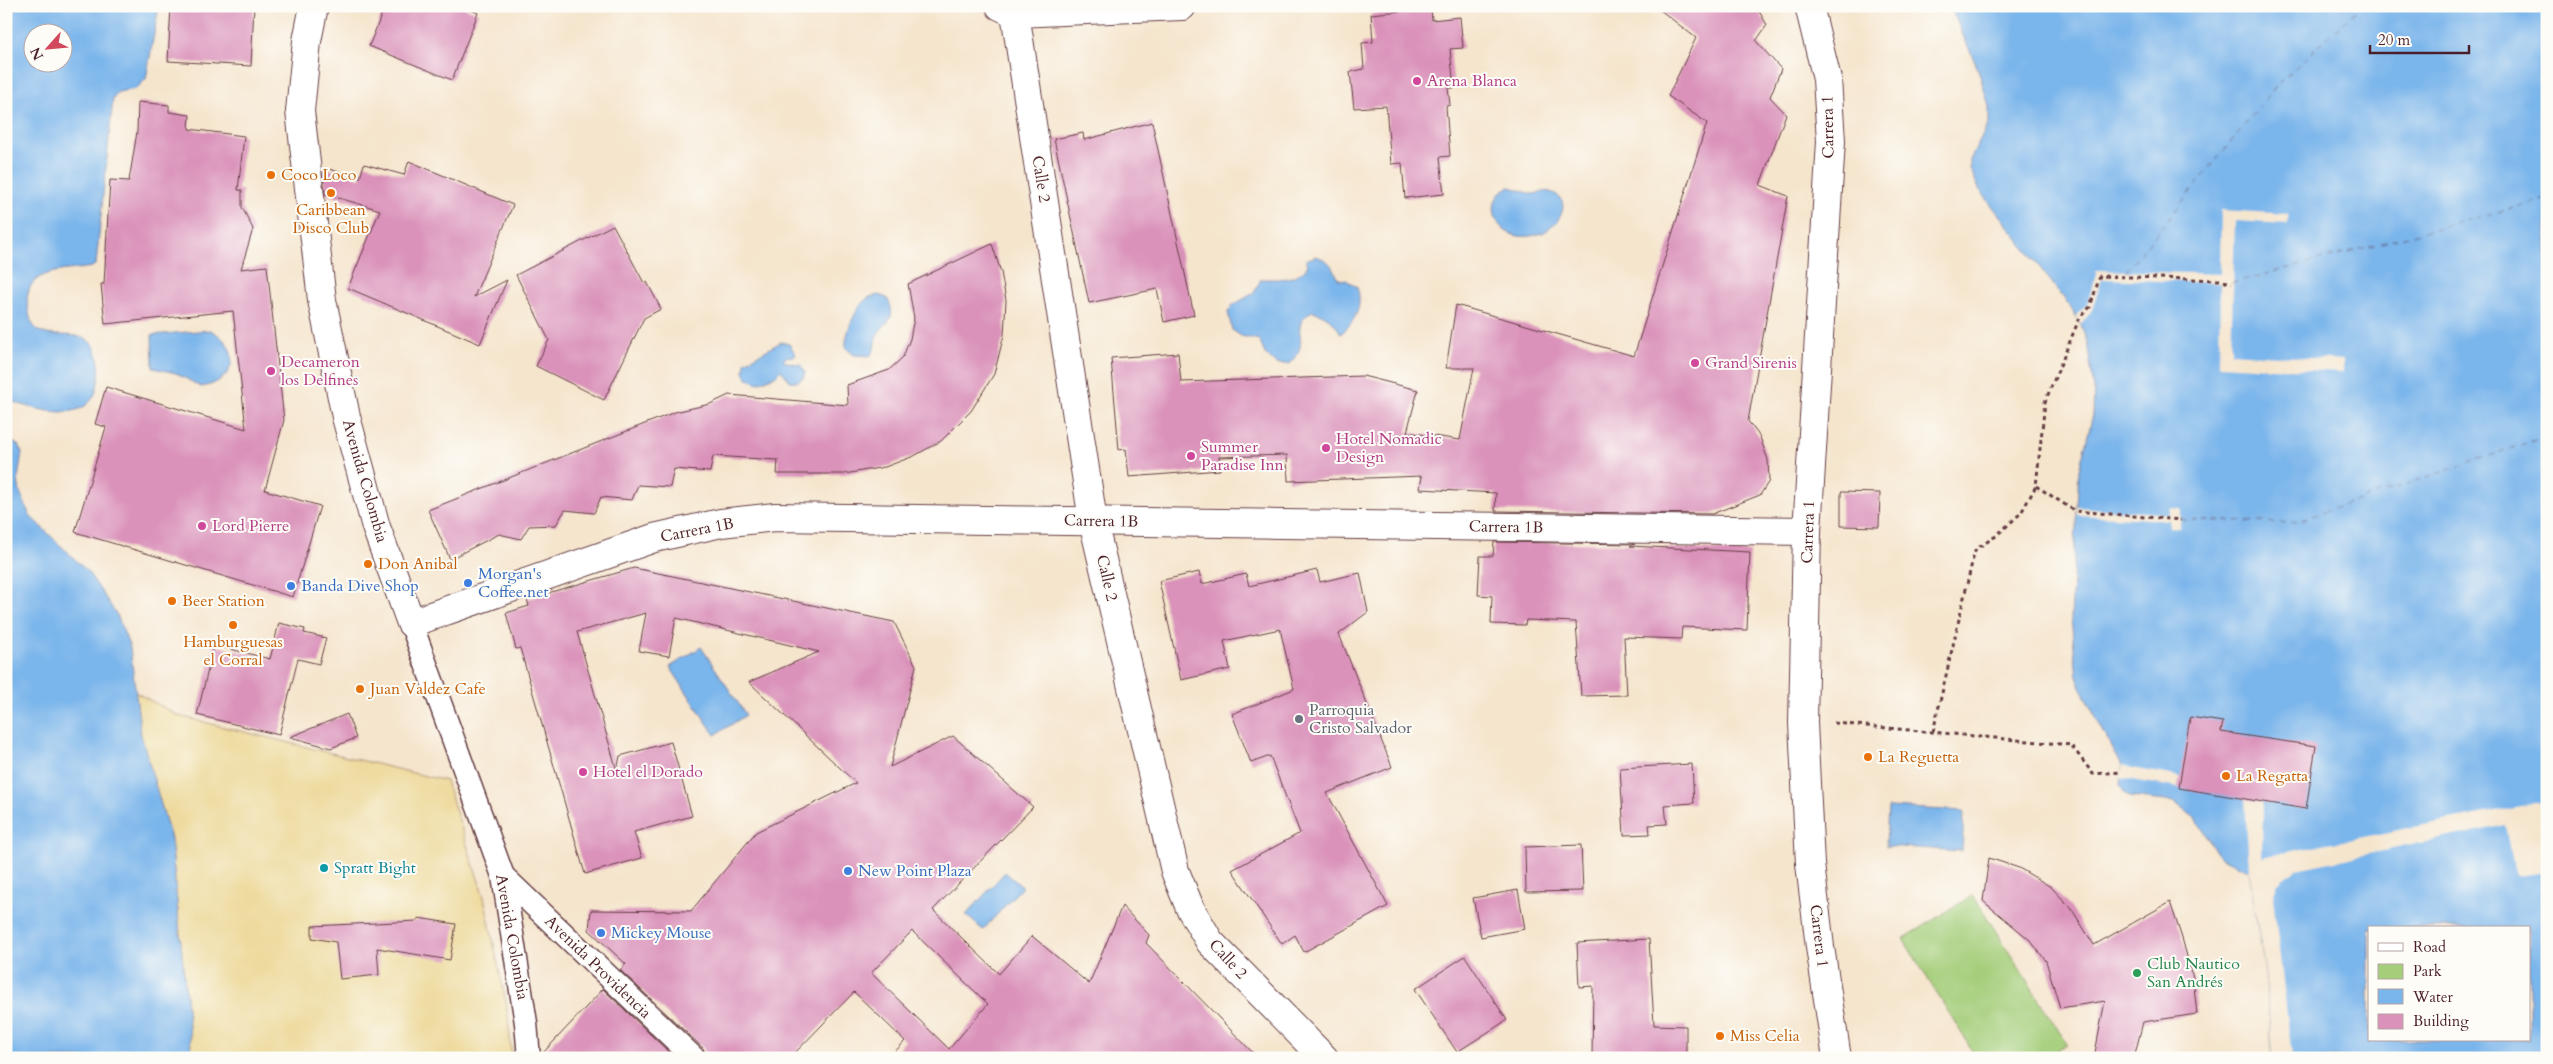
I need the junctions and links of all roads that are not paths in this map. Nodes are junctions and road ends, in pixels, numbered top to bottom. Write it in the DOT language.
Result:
graph roads {
  1 [pos="314,6"];
  2 [pos="1182,6"];
  3 [pos="1809,6"];
  4 [pos="1007,10"];
  5 [pos="1093,521"];
  6 [pos="1807,531"];
  7 [pos="411,623"];
  8 [pos="503,876"];
  9 [pos="529,1058"];
  10 [pos="694,1058"];
  11 [pos="1324,1058"];
  12 [pos="1837,1058"];
  1 -- 7 [label="street, Avenida Colombia"];
  2 -- 4 [label="street"];
  3 -- 6 [label="street, Carrera 1"];
  4 -- 5 [label="street, Calle 2"];
  5 -- 6 [label="street, Carrera 1B"];
  5 -- 7 [label="street, Carrera 1B"];
  5 -- 11 [label="street, Calle 2"];
  6 -- 12 [label="street, Carrera 1"];
  7 -- 8 [label="street, Avenida Colombia"];
  8 -- 9 [label="street, Avenida Colombia"];
  8 -- 10 [label="street, Avenida Providencia"];
}
